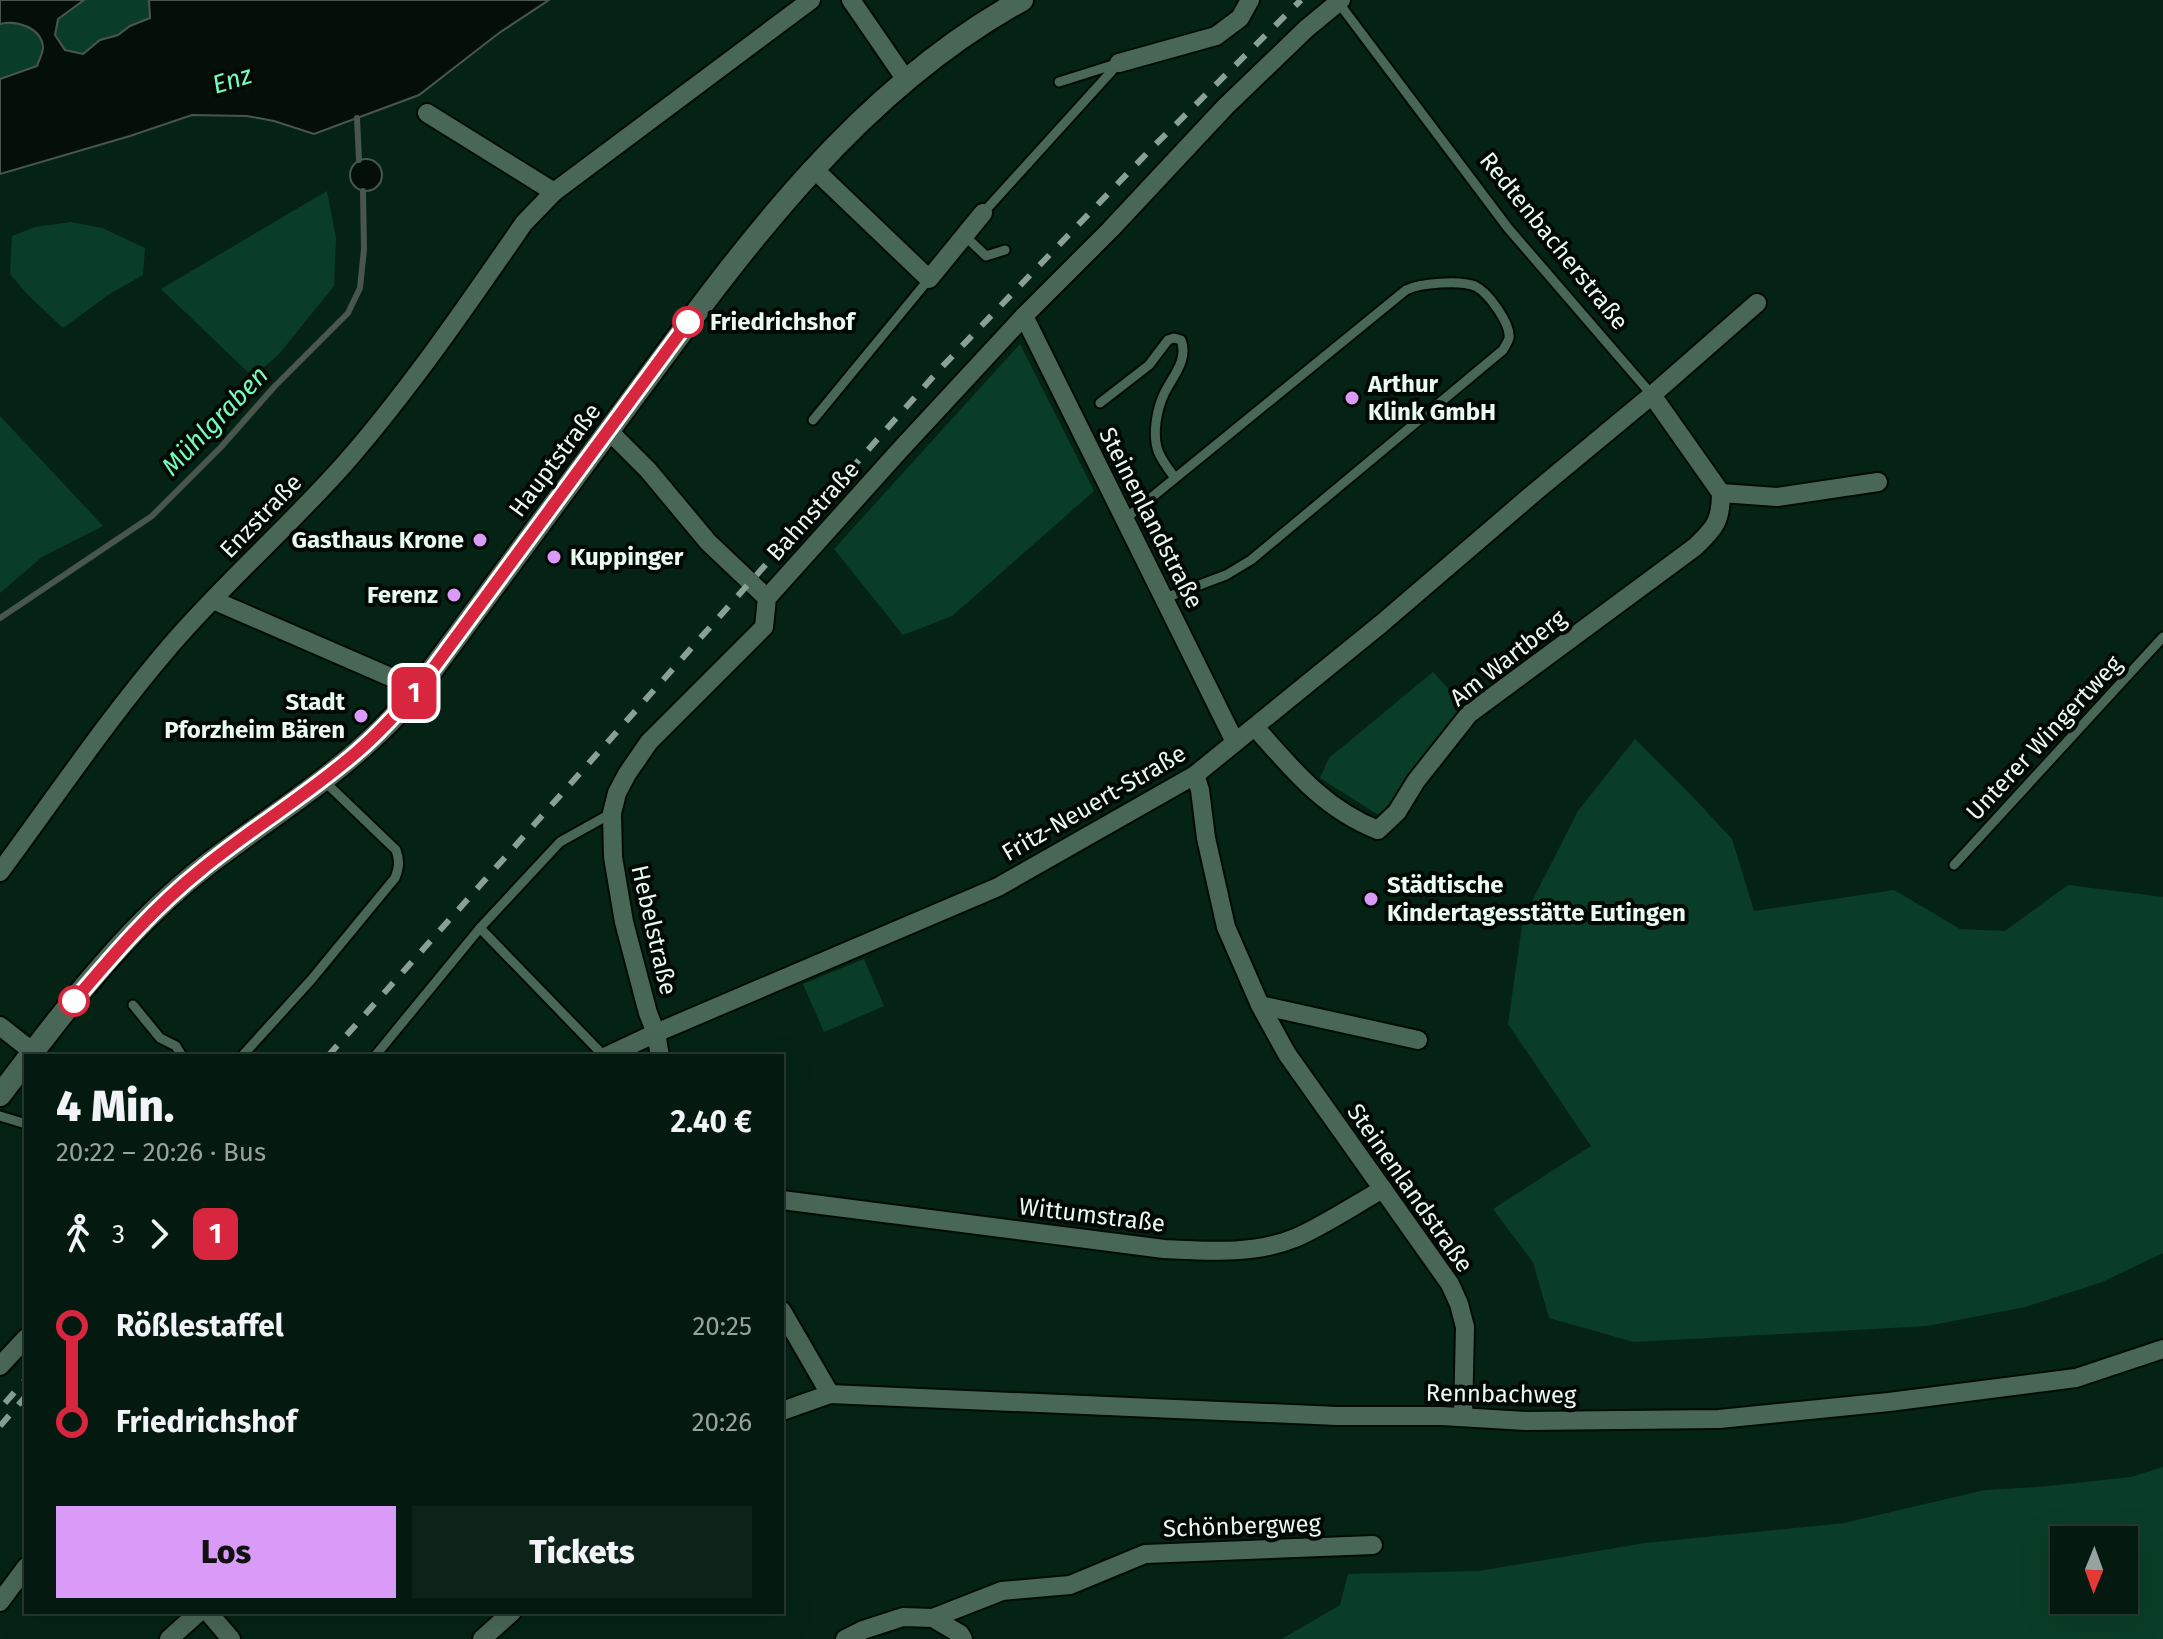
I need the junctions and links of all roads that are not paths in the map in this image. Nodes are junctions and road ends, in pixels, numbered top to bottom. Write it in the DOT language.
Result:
graph roads {
  1 [pos="811,0"];
  2 [pos="851,0"];
  3 [pos="1022,0"];
  4 [pos="1250,0"];
  5 [pos="1339,1"];
  6 [pos="1119,63"];
  7 [pos="906,80"];
  8 [pos="1059,82"];
  9 [pos="427,113"];
  10 [pos="814,169"];
  11 [pos="554,192"];
  12 [pos="983,213"];
  13 [pos="965,236"];
  14 [pos="1005,250"];
  15 [pos="929,279"];
  16 [pos="1757,303"];
  17 [pos="1024,316"];
  18 [pos="1652,395"];
  19 [pos="1100,403"];
  20 [pos="813,420"];
  21 [pos="609,431"];
  22 [pos="1175,478"];
  23 [pos="1878,482"];
  24 [pos="1721,493"];
  25 [pos="1125,519"];
  26 [pos="767,598"];
  27 [pos="1165,598"];
  28 [pos="213,600"];
  29 [pos="2163,637"];
  30 [pos="418,689"];
  31 [pos="1255,727"];
  32 [pos="1235,742"];
  33 [pos="1195,775"];
  34 [pos="330,787"];
  35 [pos="612,813"];
  36 [pos="1954,865"];
  37 [pos="0,872"];
  38 [pos="480,928"];
  39 [pos="133,1005"];
  40 [pos="1260,1005"];
  41 [pos="0,1026"];
  42 [pos="656,1033"];
  43 [pos="1418,1040"];
  44 [pos="28,1054"];
  45 [pos="32,1054"];
  46 [pos="181,1054"];
  47 [pos="244,1054"];
  48 [pos="377,1054"];
  49 [pos="603,1054"];
  50 [pos="609,1054"];
  51 [pos="660,1054"];
  52 [pos="24,1064"];
  53 [pos="0,1095"];
  54 [pos="0,1116"];
  55 [pos="24,1123"];
  56 [pos="1383,1189"];
  57 [pos="784,1200"];
  58 [pos="784,1314"];
  59 [pos="24,1340"];
  60 [pos="2163,1349"];
  61 [pos="0,1366"];
  62 [pos="830,1394"];
  63 [pos="784,1410"];
  64 [pos="1463,1417"];
  65 [pos="1373,1545"];
  66 [pos="24,1570"];
  67 [pos="0,1602"];
  68 [pos="197,1614"];
  69 [pos="210,1614"];
  70 [pos="510,1614"];
  71 [pos="933,1618"];
  72 [pos="169,1639"];
  73 [pos="231,1639"];
  74 [pos="482,1639"];
  75 [pos="845,1639"];
  76 [pos="963,1639"];
  1 -- 11 [label="street, Enzstraße"];
  2 -- 7 [label="street"];
  3 -- 7 [label="street, Hauptstraße"];
  4 -- 6 [label="street"];
  5 -- 17 [label="street, Bahnstraße"];
  5 -- 18 [label="lane, Redtenbacherstraße"];
  6 -- 8 [label="lane"];
  6 -- 12 [label="lane"];
  7 -- 10 [label="street, Hauptstraße"];
  9 -- 11 [label="street"];
  10 -- 15 [label="street"];
  10 -- 21 [label="street, Hauptstraße"];
  11 -- 28 [label="street, Enzstraße"];
  12 -- 13 [label="street"];
  13 -- 14 [label="lane"];
  13 -- 15 [label="street"];
  15 -- 20 [label="lane"];
  16 -- 18 [label="street"];
  17 -- 25 [label="street, Steinenlandstraße"];
  17 -- 26 [label="street, Bahnstraße"];
  18 -- 24 [label="street"];
  18 -- 31 [label="street, Fritz-Neuert-Straße"];
  19 -- 22 [label="lane"];
  21 -- 26 [label="street"];
  21 -- 30 [label="street, Hauptstraße"];
  22 -- 25 [label="lane"];
  22 -- 27 [label="lane"];
  23 -- 24 [label="street"];
  24 -- 31 [label="street, Am Wartberg"];
  25 -- 27 [label="street, Steinenlandstraße"];
  26 -- 35 [label="street, Bahnstraße"];
  27 -- 32 [label="street, Steinenlandstraße"];
  28 -- 30 [label="street"];
  28 -- 37 [label="street, Enzstraße"];
  29 -- 36 [label="lane, Unterer Wingertweg"];
  30 -- 34 [label="street, Hauptstraße"];
  31 -- 32 [label="street, Fritz-Neuert-Straße"];
  32 -- 33 [label="street, Fritz-Neuert-Straße"];
  33 -- 40 [label="street, Steinenlandstraße"];
  33 -- 42 [label="street, Fritz-Neuert-Straße"];
  34 -- 45 [label="street, Hauptstraße"];
  34 -- 47 [label="lane"];
  35 -- 38 [label="lane"];
  35 -- 42 [label="street, Hebelstraße"];
  38 -- 48 [label="lane"];
  38 -- 49 [label="lane"];
  39 -- 46 [label="lane"];
  40 -- 43 [label="street"];
  40 -- 56 [label="street, Steinenlandstraße"];
  41 -- 44 [label="street"];
  42 -- 50 [label="street, Fritz-Neuert-Straße"];
  42 -- 51 [label="street, Hebelstraße"];
  52 -- 53 [label="street, Hauptstraße"];
  54 -- 55 [label="lane"];
  56 -- 57 [label="street, Wittumstraße"];
  56 -- 64 [label="street, Steinenlandstraße"];
  58 -- 62 [label="street"];
  59 -- 61 [label="street"];
  60 -- 64 [label="street, Rennbachweg"];
  62 -- 63 [label="street"];
  62 -- 64 [label="street, Rennbachweg"];
  65 -- 71 [label="street, Schönbergweg"];
  66 -- 67 [label="street"];
  68 -- 72 [label="street"];
  69 -- 73 [label="street"];
  70 -- 74 [label="street"];
  71 -- 75 [label="street, Schönbergweg"];
  71 -- 76 [label="street"];
}
